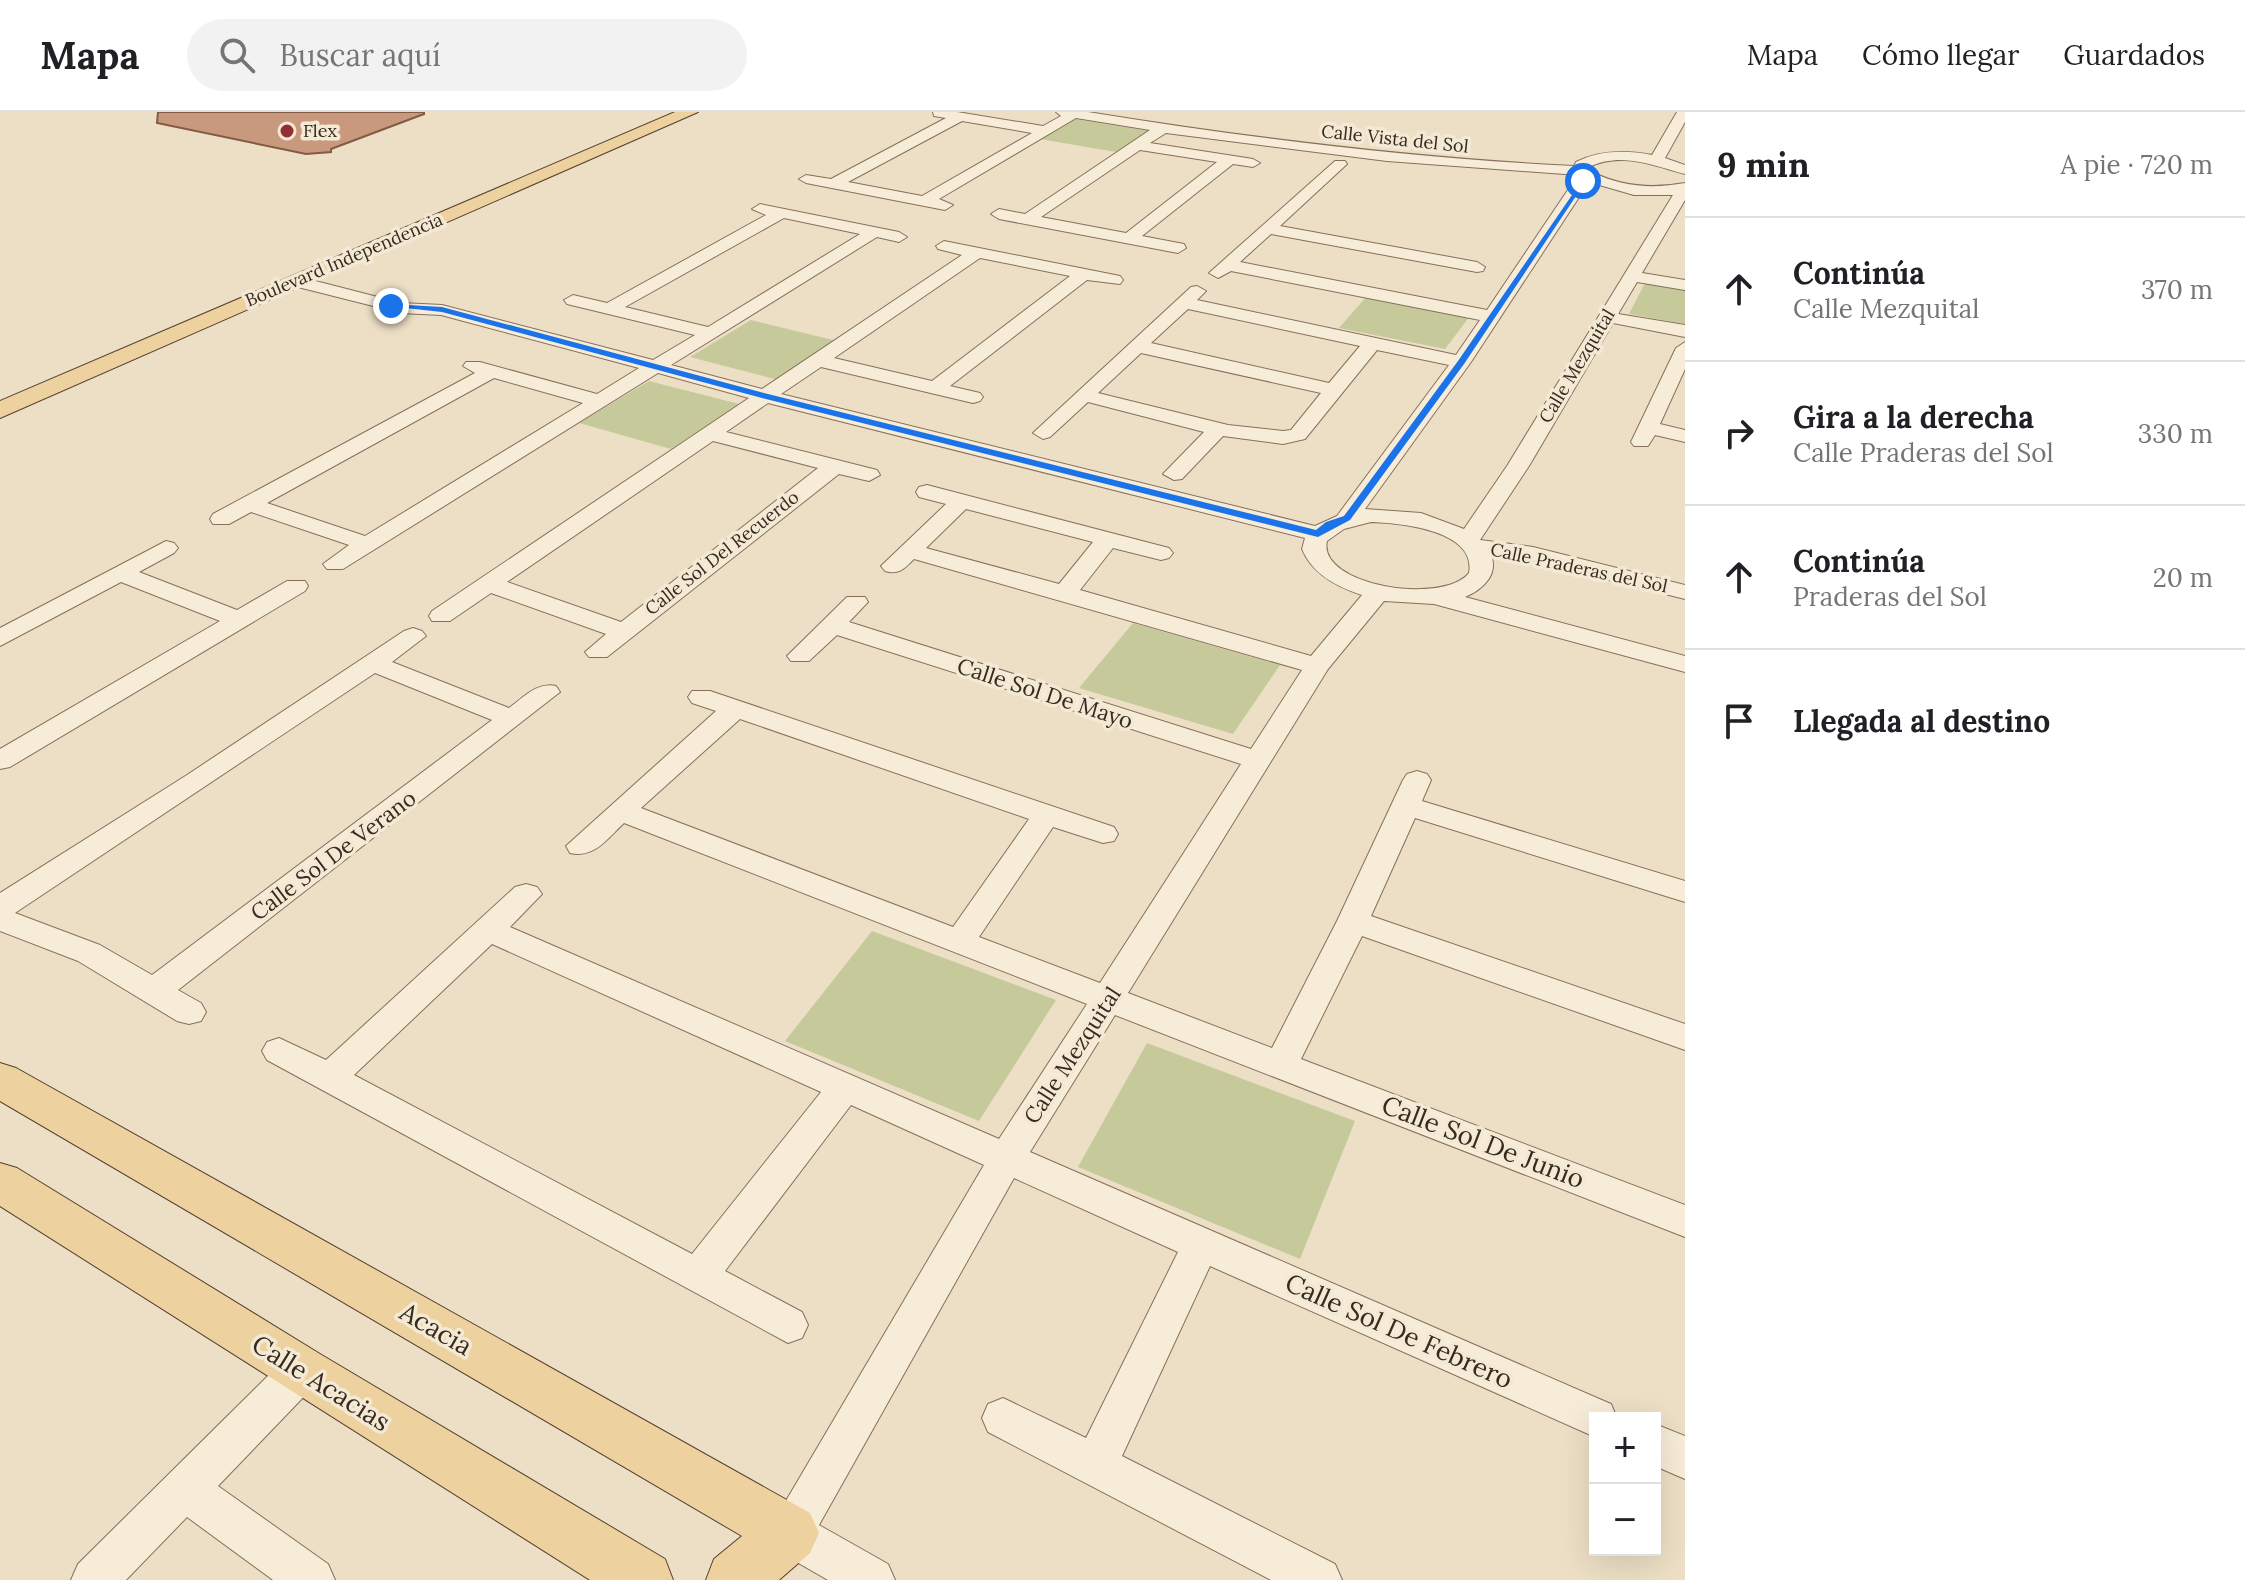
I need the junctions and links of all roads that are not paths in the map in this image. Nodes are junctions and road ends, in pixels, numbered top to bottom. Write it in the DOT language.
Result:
graph roads {
  1 [pos="642,112"];
  2 [pos="689,112"];
  3 [pos="937,113"];
  4 [pos="1069,113"];
  5 [pos="959,117"];
  6 [pos="1682,120"];
  7 [pos="1163,128"];
  8 [pos="1045,131"];
  9 [pos="1137,145"];
  10 [pos="1230,159"];
  11 [pos="1656,161"];
  12 [pos="1253,163"];
  13 [pos="1340,164"];
  14 [pos="1584,173"];
  15 [pos="806,179"];
  16 [pos="1685,182"];
  17 [pos="833,184"];
  18 [pos="447,194"];
  19 [pos="925,201"];
  20 [pos="951,206"];
  21 [pos="760,209"];
  22 [pos="780,214"];
  23 [pos="999,214"];
  24 [pos="1028,219"];
  25 [pos="1267,229"];
  26 [pos="873,233"];
  27 [pos="899,237"];
  28 [pos="1129,239"];
  29 [pos="944,246"];
  30 [pos="1178,248"];
  31 [pos="976,253"];
  32 [pos="1440,261"];
  33 [pos="1477,267"];
  34 [pos="320,270"];
  35 [pos="1084,274"];
  36 [pos="1631,276"];
  37 [pos="1114,280"];
  38 [pos="296,281"];
  39 [pos="1685,285"];
  40 [pos="573,300"];
  41 [pos="1411,300"];
  42 [pos="609,309"];
  43 [pos="442,310"];
  44 [pos="1490,316"];
  45 [pos="1607,317"];
  46 [pos="1685,331"];
  47 [pos="710,333"];
  48 [pos="1372,343"];
  49 [pos="1137,346"];
  50 [pos="1685,348"];
  51 [pos="818,360"];
  52 [pos="1461,362"];
  53 [pos="467,364"];
  54 [pos="656,366"];
  55 [pos="492,371"];
  56 [pos="1678,378"];
  57 [pos="935,388"];
  58 [pos="1334,390"];
  59 [pos="1084,395"];
  60 [pos="765,396"];
  61 [pos="973,397"];
  62 [pos="598,401"];
  63 [pos="0,410"];
  64 [pos="1219,428"];
  65 [pos="1043,433"];
  66 [pos="711,434"];
  67 [pos="1685,436"];
  68 [pos="835,466"];
  69 [pos="1174,474"];
  70 [pos="869,475"];
  71 [pos="927,492"];
  72 [pos="962,501"];
  73 [pos="249,504"];
  74 [pos="1347,518"];
  75 [pos="221,519"];
  76 [pos="1318,534"];
  77 [pos="1108,539"];
  78 [pos="367,544"];
  79 [pos="1471,544"];
  80 [pos="166,548"];
  81 [pos="1161,553"];
  82 [pos="335,564"];
  83 [pos="119,573"];
  84 [pos="487,583"];
  85 [pos="296,586"];
  86 [pos="1378,592"];
  87 [pos="1685,592"];
  88 [pos="1065,593"];
  89 [pos="1438,597"];
  90 [pos="856,602"];
  91 [pos="441,616"];
  92 [pos="238,619"];
  93 [pos="832,625"];
  94 [pos="622,631"];
  95 [pos="413,636"];
  96 [pos="0,638"];
  97 [pos="598,652"];
  98 [pos="800,656"];
  99 [pos="373,663"];
  100 [pos="1685,664"];
  101 [pos="1317,666"];
  102 [pos="547,692"];
  103 [pos="701,697"];
  104 [pos="735,709"];
  105 [pos="510,718"];
  106 [pos="1257,760"];
  107 [pos="0,761"];
  108 [pos="620,811"];
  109 [pos="1047,815"];
  110 [pos="1103,834"];
  111 [pos="581,846"];
  112 [pos="1685,892"];
  113 [pos="526,894"];
  114 [pos="0,908"];
  115 [pos="0,919"];
  116 [pos="1353,921"];
  117 [pos="488,930"];
  118 [pos="960,941"];
  119 [pos="154,991"];
  120 [pos="1108,1000"];
  121 [pos="189,1012"];
  122 [pos="1685,1037"];
  123 [pos="279,1051"];
  124 [pos="1281,1064"];
  125 [pos="331,1076"];
  126 [pos="0,1080"];
  127 [pos="844,1088"];
  128 [pos="1007,1158"];
  129 [pos="0,1182"];
  130 [pos="1685,1221"];
  131 [pos="1201,1244"];
  132 [pos="698,1276"];
  133 [pos="788,1325"];
  134 [pos="301,1371"];
  135 [pos="1589,1415"];
  136 [pos="1003,1418"];
  137 [pos="1661,1447"];
  138 [pos="1685,1458"];
  139 [pos="1095,1465"];
  140 [pos="185,1489"];
  141 [pos="786,1557"];
  142 [pos="94,1580"];
  143 [pos="312,1580"];
  144 [pos="644,1580"];
  145 [pos="735,1580"];
  146 [pos="872,1580"];
  147 [pos="1319,1580"];
  1 -- 18 [label="main road"];
  2 -- 34 [label="main road, Boulevard Independencia"];
  3 -- 5 [label="street"];
  4 -- 7 [label="street, Calle Vista del Sol"];
  4 -- 8 [label="street"];
  5 -- 8 [label="street"];
  5 -- 17 [label="street"];
  6 -- 11 [label="street"];
  7 -- 9 [label="street"];
  7 -- 14 [label="street, Calle Vista del Sol"];
  8 -- 19 [label="street"];
  9 -- 10 [label="street"];
  9 -- 24 [label="street"];
  10 -- 12 [label="street"];
  10 -- 28 [label="street"];
  11 -- 14 [label="street"];
  11 -- 16 [label="street"];
  13 -- 25 [label="street"];
  14 -- 16 [label="street"];
  14 -- 44 [label="street"];
  15 -- 17 [label="street"];
  16 -- 36 [label="street, Calle Mezquital"];
  17 -- 19 [label="street"];
  19 -- 20 [label="street"];
  21 -- 22 [label="street"];
  22 -- 26 [label="street"];
  22 -- 42 [label="street"];
  23 -- 24 [label="street"];
  24 -- 28 [label="street"];
  25 -- 32 [label="street"];
  25 -- 41 [label="street"];
  26 -- 27 [label="street"];
  26 -- 47 [label="street"];
  28 -- 30 [label="street"];
  29 -- 31 [label="street"];
  31 -- 35 [label="street"];
  31 -- 51 [label="street"];
  32 -- 33 [label="street"];
  32 -- 41 [label="street"];
  34 -- 38 [label="main road, Boulevard Independencia"];
  34 -- 43 [label="street"];
  35 -- 37 [label="street"];
  35 -- 57 [label="street"];
  36 -- 39 [label="street"];
  36 -- 45 [label="street, Calle Mezquital"];
  38 -- 43 [label="street"];
  38 -- 63 [label="main road, Boulevard Independencia"];
  40 -- 42 [label="street"];
  41 -- 44 [label="street"];
  42 -- 47 [label="street"];
  43 -- 54 [label="street"];
  44 -- 52 [label="street"];
  45 -- 46 [label="street"];
  45 -- 79 [label="street, Calle Mezquital"];
  47 -- 54 [label="street"];
  48 -- 49 [label="street"];
  48 -- 52 [label="street"];
  48 -- 58 [label="street"];
  49 -- 58 [label="street"];
  49 -- 59 [label="street"];
  50 -- 56 [label="street"];
  51 -- 57 [label="street"];
  51 -- 60 [label="street"];
  52 -- 74 [label="street"];
  53 -- 55 [label="street"];
  54 -- 60 [label="street"];
  54 -- 62 [label="street"];
  55 -- 62 [label="street"];
  55 -- 73 [label="street"];
  56 -- 67 [label="street"];
  57 -- 61 [label="street"];
  58 -- 64 [label="street"];
  59 -- 64 [label="street"];
  59 -- 65 [label="street"];
  60 -- 66 [label="street"];
  60 -- 76 [label="street"];
  62 -- 78 [label="street"];
  64 -- 69 [label="street"];
  66 -- 68 [label="street, Calle Sol Del Recuerdo"];
  66 -- 84 [label="street"];
  68 -- 70 [label="street"];
  68 -- 94 [label="street, Calle Sol Del Recuerdo"];
  71 -- 72 [label="street"];
  72 -- 77 [label="street"];
  72 -- 88 [label="street"];
  73 -- 75 [label="street"];
  73 -- 78 [label="street"];
  74 -- 76 [label="street"];
  74 -- 79 [label="street, Calle Praderas del Sol"];
  76 -- 86 [label="street"];
  77 -- 81 [label="street"];
  77 -- 88 [label="street"];
  78 -- 82 [label="street"];
  79 -- 87 [label="street, Calle Praderas del Sol"];
  79 -- 89 [label="street"];
  80 -- 83 [label="street"];
  83 -- 92 [label="street"];
  83 -- 96 [label="street"];
  84 -- 91 [label="street"];
  84 -- 94 [label="street, Calle Sol Del Recuerdo"];
  85 -- 92 [label="street"];
  86 -- 89 [label="street"];
  86 -- 101 [label="street, Calle Mezquital"];
  88 -- 101 [label="street"];
  89 -- 100 [label="street"];
  90 -- 93 [label="street"];
  92 -- 107 [label="street"];
  93 -- 98 [label="street"];
  93 -- 106 [label="street, Calle Sol De Mayo"];
  94 -- 97 [label="street"];
  95 -- 99 [label="street"];
  99 -- 105 [label="street"];
  99 -- 114 [label="street"];
  101 -- 106 [label="street, Calle Mezquital"];
  102 -- 105 [label="street, Calle Sol De Verano"];
  103 -- 104 [label="street"];
  104 -- 108 [label="street"];
  104 -- 109 [label="street"];
  105 -- 119 [label="street, Calle Sol De Verano"];
  106 -- 120 [label="street, Calle Mezquital"];
  108 -- 111 [label="street"];
  108 -- 118 [label="street, Calle Sol De Junio"];
  109 -- 110 [label="street"];
  109 -- 118 [label="street"];
  112 -- 116 [label="street"];
  113 -- 117 [label="street"];
  115 -- 119 [label="street"];
  116 -- 122 [label="street"];
  116 -- 124 [label="street"];
  117 -- 125 [label="street"];
  117 -- 127 [label="street, Calle Sol De Febrero"];
  118 -- 120 [label="street, Calle Sol De Junio"];
  119 -- 121 [label="street"];
  120 -- 124 [label="street, Calle Sol De Junio"];
  120 -- 128 [label="street, Calle Mezquital"];
  123 -- 125 [label="street"];
  124 -- 130 [label="street, Calle Sol De Junio"];
  125 -- 132 [label="street"];
  126 -- 141 [label="main road, Acacia"];
  127 -- 128 [label="street, Calle Sol De Febrero"];
  127 -- 132 [label="street"];
  128 -- 131 [label="street, Calle Sol De Febrero"];
  128 -- 141 [label="street, Calle Mezquital"];
  129 -- 134 [label="main road, Calle Acacias"];
  131 -- 135 [label="street, Calle Sol De Febrero"];
  131 -- 139 [label="street"];
  132 -- 133 [label="street"];
  134 -- 140 [label="street"];
  134 -- 144 [label="main road, Calle Acacias"];
  136 -- 139 [label="street"];
  137 -- 138 [label="street"];
  139 -- 147 [label="street"];
  140 -- 142 [label="street"];
  140 -- 143 [label="street"];
  141 -- 145 [label="main road, Calle Mezquital"];
  141 -- 146 [label="street, Acacia"];
}
